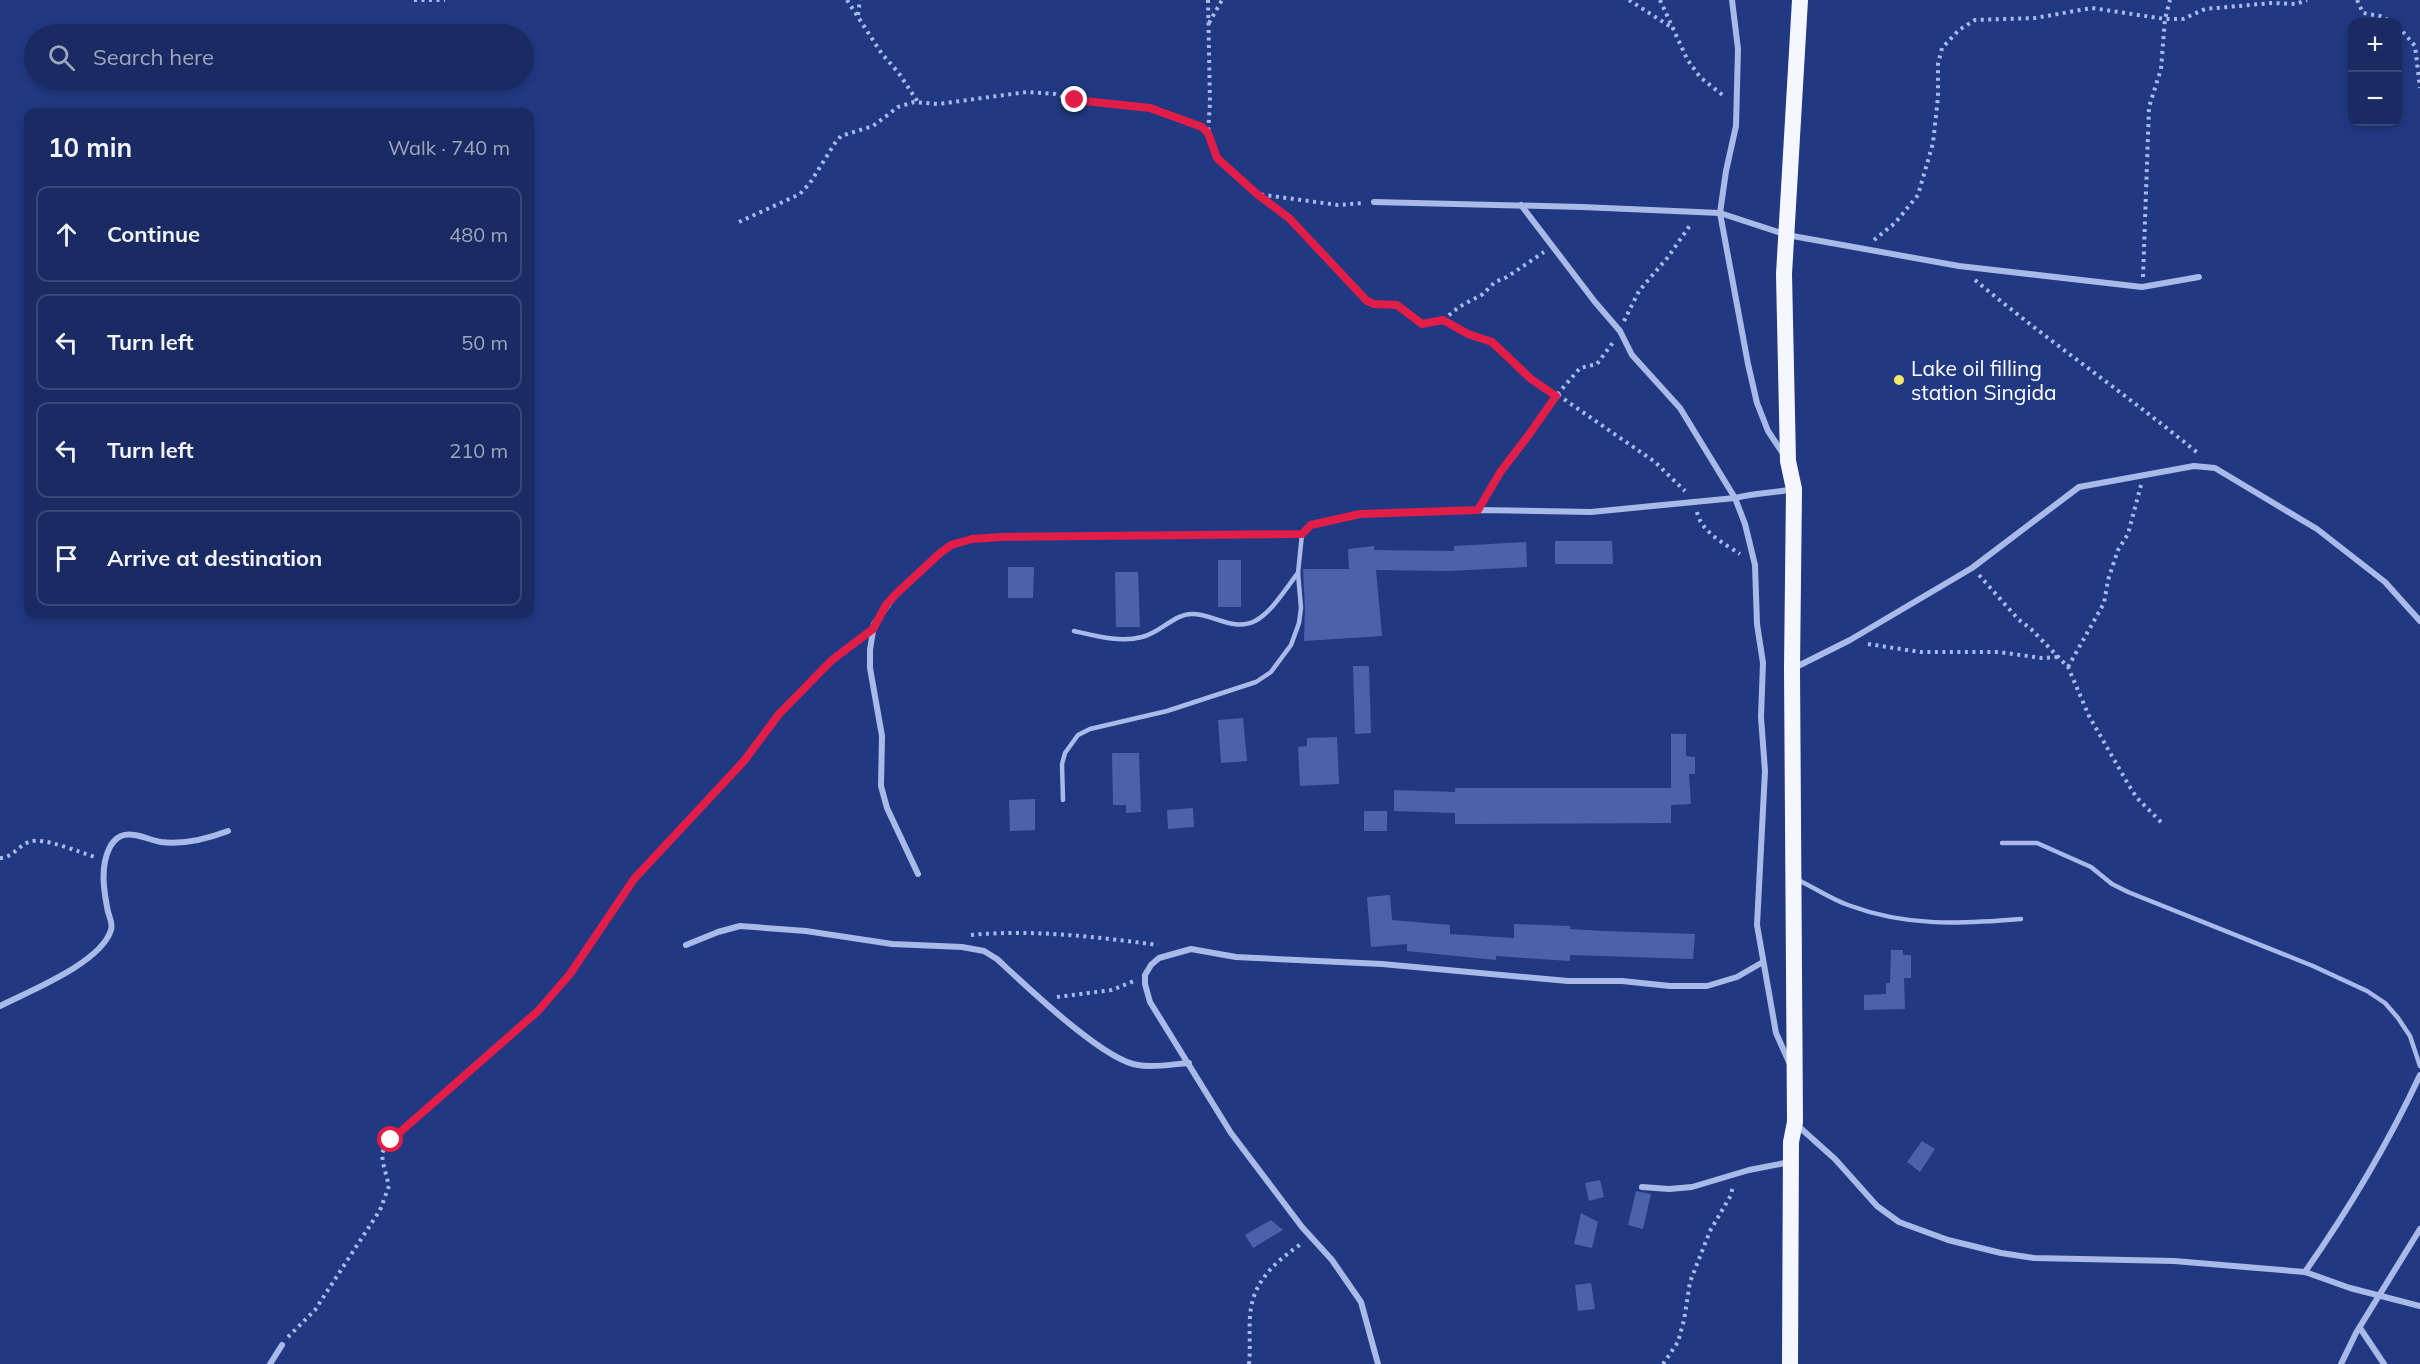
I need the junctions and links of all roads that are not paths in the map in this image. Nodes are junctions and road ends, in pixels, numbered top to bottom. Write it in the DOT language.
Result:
graph roads {
  1 [pos="1732,0"];
  2 [pos="1800,0"];
  3 [pos="1374,202"];
  4 [pos="1521,205"];
  5 [pos="1720,213"];
  6 [pos="1786,236"];
  7 [pos="2199,277"];
  8 [pos="1788,461"];
  9 [pos="1794,489"];
  10 [pos="1735,498"];
  11 [pos="1302,534"];
  12 [pos="1298,573"];
  13 [pos="2420,621"];
  14 [pos="1074,631"];
  15 [pos="1792,669"];
  16 [pos="1063,800"];
  17 [pos="228,831"];
  18 [pos="2002,843"];
  19 [pos="918,874"];
  20 [pos="1793,877"];
  21 [pos="2021,920"];
  22 [pos="686,945"];
  23 [pos="1763,962"];
  24 [pos="0,1006"];
  25 [pos="1190,1063"];
  26 [pos="2420,1066"];
  27 [pos="1794,1071"];
  28 [pos="2420,1075"];
  29 [pos="1795,1122"];
  30 [pos="1792,1162"];
  31 [pos="1642,1187"];
  32 [pos="2420,1229"];
  33 [pos="2305,1272"];
  34 [pos="2380,1297"];
  35 [pos="2420,1306"];
  36 [pos="2360,1328"];
  37 [pos="282,1345"];
  38 [pos="270,1364"];
  39 [pos="1378,1364"];
  40 [pos="1790,1364"];
  41 [pos="2341,1364"];
  42 [pos="2384,1364"];
  1 -- 5 [label="street"];
  2 -- 6 [label="highway"];
  3 -- 4 [label="street"];
  4 -- 5 [label="street"];
  4 -- 10 [label="street"];
  5 -- 6 [label="street"];
  5 -- 8 [label="street"];
  6 -- 7 [label="street"];
  6 -- 8 [label="highway"];
  8 -- 9 [label="highway"];
  9 -- 10 [label="street"];
  9 -- 15 [label="highway"];
  10 -- 11 [label="street"];
  10 -- 23 [label="street"];
  11 -- 12 [label="lane"];
  11 -- 19 [label="street"];
  12 -- 14 [label="lane"];
  12 -- 16 [label="lane"];
  13 -- 15 [label="street"];
  15 -- 20 [label="highway"];
  17 -- 24 [label="street"];
  18 -- 26 [label="lane"];
  20 -- 21 [label="lane"];
  20 -- 27 [label="highway"];
  22 -- 25 [label="street"];
  23 -- 25 [label="street"];
  23 -- 27 [label="street"];
  25 -- 39 [label="street"];
  27 -- 29 [label="highway"];
  28 -- 33 [label="street"];
  29 -- 30 [label="highway"];
  29 -- 33 [label="street"];
  30 -- 31 [label="street"];
  30 -- 40 [label="highway"];
  32 -- 34 [label="street"];
  33 -- 34 [label="street"];
  34 -- 35 [label="street"];
  34 -- 36 [label="street"];
  36 -- 41 [label="street"];
  36 -- 42 [label="street"];
  37 -- 38 [label="street"];
}
